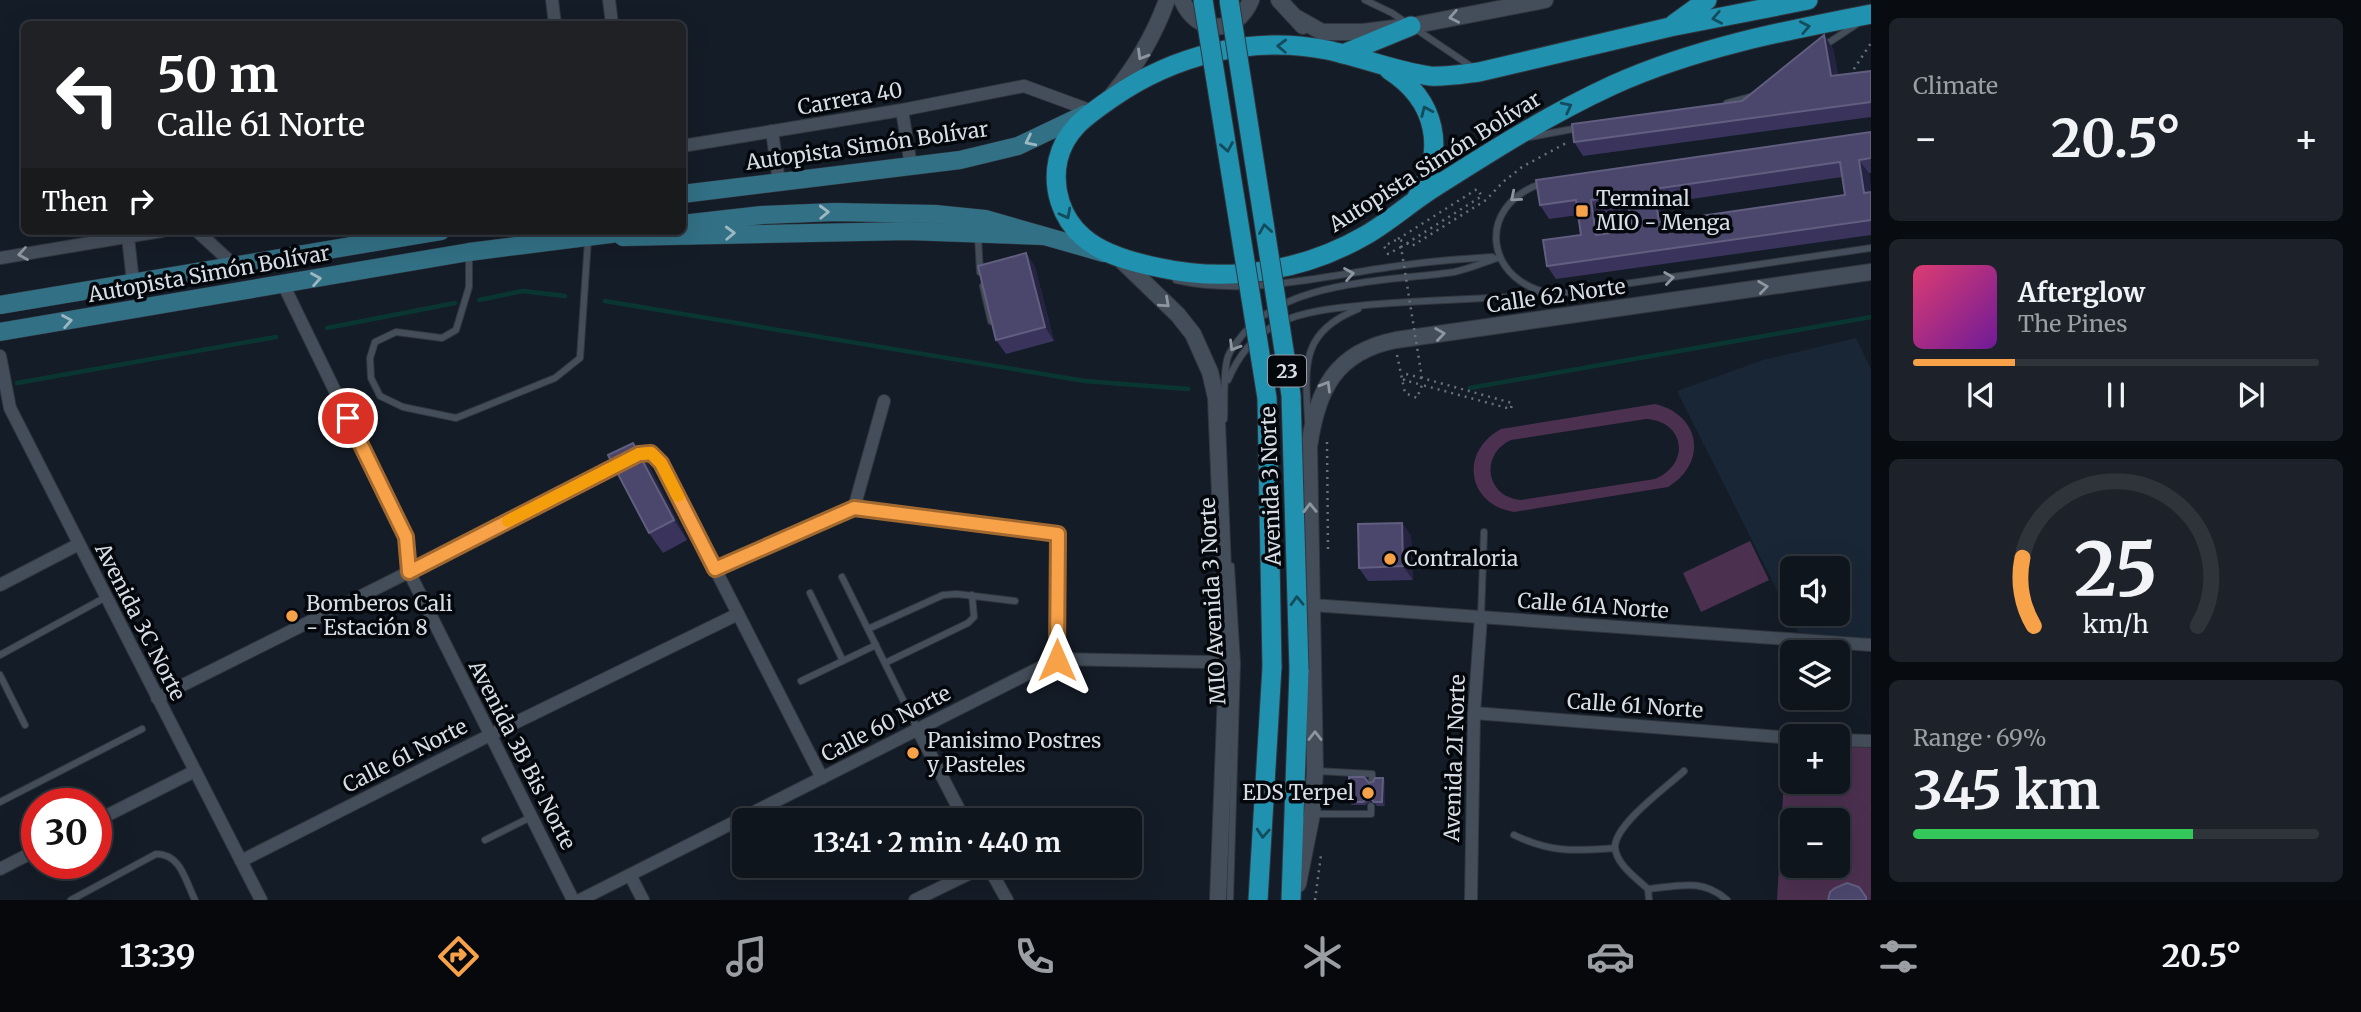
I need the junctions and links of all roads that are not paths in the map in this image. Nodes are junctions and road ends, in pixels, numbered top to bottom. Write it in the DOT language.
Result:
graph roads {
  1 [pos="552,0"];
  2 [pos="609,0"];
  3 [pos="1167,0"];
  4 [pos="1182,0"];
  5 [pos="1203,0"];
  6 [pos="1229,0"];
  7 [pos="1251,0"];
  8 [pos="1279,0"];
  9 [pos="1365,0"];
  10 [pos="1545,0"];
  11 [pos="1707,0"];
  12 [pos="1808,0"];
  13 [pos="1870,14"];
  14 [pos="1297,18"];
  15 [pos="555,21"];
  16 [pos="612,21"];
  17 [pos="1410,26"];
  18 [pos="1670,27"];
  19 [pos="1323,49"];
  20 [pos="1343,54"];
  21 [pos="1813,54"];
  22 [pos="1373,63"];
  23 [pos="1479,72"];
  24 [pos="1757,94"];
  25 [pos="1712,106"];
  26 [pos="1098,107"];
  27 [pos="902,110"];
  28 [pos="1584,128"];
  29 [pos="772,131"];
  30 [pos="1508,141"];
  31 [pos="686,145"];
  32 [pos="911,166"];
  33 [pos="1548,181"];
  34 [pos="779,182"];
  35 [pos="686,194"];
  36 [pos="1416,198"];
  37 [pos="686,224"];
  38 [pos="978,233"];
  39 [pos="139,235"];
  40 [pos="201,235"];
  41 [pos="417,235"];
  42 [pos="608,235"];
  43 [pos="676,235"];
  44 [pos="686,235"];
  45 [pos="1043,236"];
  46 [pos="128,237"];
  47 [pos="588,238"];
  48 [pos="1871,248"];
  49 [pos="469,252"];
  50 [pos="1116,255"];
  51 [pos="1500,257"];
  52 [pos="0,258"];
  53 [pos="234,266"];
  54 [pos="1871,272"];
  55 [pos="1161,276"];
  56 [pos="1174,279"];
  57 [pos="134,282"];
  58 [pos="284,284"];
  59 [pos="1556,294"];
  60 [pos="0,305"];
  61 [pos="1366,305"];
  62 [pos="991,321"];
  63 [pos="0,332"];
  64 [pos="0,356"];
  65 [pos="1226,385"];
  66 [pos="884,401"];
  67 [pos="1309,447"];
  68 [pos="854,508"];
  69 [pos="1483,532"];
  70 [pos="79,544"];
  71 [pos="715,569"];
  72 [pos="409,572"];
  73 [pos="842,576"];
  74 [pos="0,585"];
  75 [pos="810,593"];
  76 [pos="972,595"];
  77 [pos="106,597"];
  78 [pos="1015,601"];
  79 [pos="1312,605"];
  80 [pos="738,614"];
  81 [pos="1481,617"];
  82 [pos="868,629"];
  83 [pos="876,645"];
  84 [pos="1871,645"];
  85 [pos="0,655"];
  86 [pos="1057,660"];
  87 [pos="843,661"];
  88 [pos="885,663"];
  89 [pos="1227,665"];
  90 [pos="0,675"];
  91 [pos="801,681"];
  92 [pos="157,698"];
  93 [pos="1474,713"];
  94 [pos="26,725"];
  95 [pos="142,729"];
  96 [pos="918,730"];
  97 [pos="490,735"];
  98 [pos="1780,737"];
  99 [pos="1850,740"];
  100 [pos="1871,741"];
  101 [pos="195,771"];
  102 [pos="1315,771"];
  103 [pos="1685,771"];
  104 [pos="822,778"];
  105 [pos="1372,781"];
  106 [pos="0,802"];
  107 [pos="1371,806"];
  108 [pos="958,808"];
  109 [pos="112,813"];
  110 [pos="1312,814"];
  111 [pos="531,817"];
  112 [pos="1514,835"];
  113 [pos="485,840"];
  114 [pos="1615,848"];
  115 [pos="21,858"];
  116 [pos="241,861"];
  117 [pos="0,869"];
  118 [pos="630,875"];
  119 [pos="962,878"];
  120 [pos="994,878"];
  121 [pos="1648,889"];
  122 [pos="71,900"];
  123 [pos="195,900"];
  124 [pos="261,900"];
  125 [pos="573,900"];
  126 [pos="580,900"];
  127 [pos="643,900"];
  128 [pos="915,900"];
  129 [pos="1007,900"];
  130 [pos="1218,900"];
  131 [pos="1230,900"];
  132 [pos="1258,900"];
  133 [pos="1293,900"];
  134 [pos="1471,900"];
  135 [pos="1649,900"];
  136 [pos="1727,900"];
  1 -- 15 [label="street"];
  2 -- 16 [label="street"];
  3 -- 26 [label="street, one-way"];
  4 -- 7 [label="street"];
  5 -- 132 [label="main road, Avenida 3 Norte / 23, one-way, bridge"];
  133 -- 6 [label="main road, Avenida 3 Norte / 23, one-way, bridge"];
  8 -- 14 [label="street"];
  9 -- 17 [label="lane"];
  10 -- 17 [label="street, one-way"];
  11 -- 18 [label="main road"];
  12 -- 18 [label="main road, Autopista Simón Bolívar, one-way"];
  13 -- 21 [label="lane"];
  30 -- 13 [label="main road, Autopista Simón Bolívar, one-way"];
  14 -- 17 [label="street"];
  14 -- 19 [label="street"];
  17 -- 20 [label="main road"];
  17 -- 23 [label="lane"];
  18 -- 23 [label="main road, Autopista Simón Bolívar"];
  19 -- 20 [label="main road, Autopista Simón Bolívar"];
  19 -- 26 [label="main road, Autopista Simón Bolívar, one-way"];
  20 -- 22 [label="main road, Autopista Simón Bolívar"];
  22 -- 23 [label="main road, Autopista Simón Bolívar"];
  36 -- 22 [label="main road, one-way"];
  24 -- 25 [label="lane"];
  26 -- 27 [label="street, Carrera 40"];
  26 -- 32 [label="main road, Autopista Simón Bolívar, one-way"];
  26 -- 50 [label="main road, one-way"];
  27 -- 29 [label="street, Carrera 40"];
  27 -- 32 [label="street"];
  28 -- 30 [label="lane"];
  29 -- 31 [label="street, Carrera 40"];
  29 -- 34 [label="street"];
  30 -- 36 [label="main road, Autopista Simón Bolívar"];
  32 -- 34 [label="main road, Autopista Simón Bolívar"];
  33 -- 51 [label="lane, one-way"];
  34 -- 35 [label="main road, Autopista Simón Bolívar"];
  36 -- 50 [label="main road, Autopista Simón Bolívar"];
  37 -- 45 [label="main road, Autopista Simón Bolívar, one-way"];
  44 -- 38 [label="main road, one-way"];
  38 -- 45 [label="main road"];
  38 -- 62 [label="lane"];
  39 -- 46 [label="street"];
  40 -- 53 [label="street"];
  41 -- 53 [label="main road, Autopista Simón Bolívar"];
  42 -- 47 [label="main road, Autopista Simón Bolívar"];
  47 -- 43 [label="main road, one-way"];
  45 -- 50 [label="main road, Autopista Simón Bolívar"];
  46 -- 52 [label="street, one-way"];
  46 -- 57 [label="street"];
  47 -- 49 [label="main road, Autopista Simón Bolívar"];
  47 -- 49 [label="lane"];
  59 -- 48 [label="lane, one-way"];
  58 -- 49 [label="main road, Autopista Simón Bolívar, one-way"];
  50 -- 55 [label="lane"];
  50 -- 89 [label="street, one-way"];
  56 -- 51 [label="lane, one-way"];
  51 -- 59 [label="lane"];
  51 -- 65 [label="lane, MIO Avenida 3 Norte, one-way"];
  53 -- 57 [label="main road, Autopista Simón Bolívar"];
  67 -- 54 [label="street, Calle 62 Norte, one-way"];
  57 -- 60 [label="main road, Autopista Simón Bolívar"];
  63 -- 58 [label="main road, Autopista Simón Bolívar, one-way"];
  58 -- 72 [label="street, Avenida 3B Bis Norte"];
  59 -- 61 [label="lane"];
  61 -- 65 [label="lane"];
  61 -- 67 [label="lane"];
  64 -- 70 [label="street, Avenida 3C Norte"];
  65 -- 131 [label="lane, MIO Avenida 3 Norte"];
  66 -- 68 [label="street"];
  79 -- 67 [label="street, Avenida 3 Norte, one-way"];
  68 -- 71 [label="street"];
  68 -- 86 [label="street"];
  69 -- 81 [label="lane"];
  70 -- 74 [label="street"];
  70 -- 77 [label="street, Avenida 3C Norte"];
  71 -- 72 [label="street"];
  71 -- 80 [label="street"];
  72 -- 92 [label="street"];
  72 -- 97 [label="street, Avenida 3B Bis Norte"];
  73 -- 82 [label="lane"];
  75 -- 87 [label="lane"];
  76 -- 78 [label="lane"];
  76 -- 82 [label="lane"];
  76 -- 88 [label="lane"];
  77 -- 85 [label="lane"];
  77 -- 92 [label="street, Avenida 3C Norte"];
  79 -- 81 [label="street, Calle 61A Norte"];
  102 -- 79 [label="street, Avenida 3 Norte, one-way"];
  80 -- 97 [label="street, Calle 61 Norte"];
  80 -- 104 [label="street"];
  81 -- 84 [label="street, Calle 61A Norte"];
  81 -- 93 [label="street, Avenida 2I Norte"];
  82 -- 83 [label="lane"];
  83 -- 87 [label="lane"];
  83 -- 88 [label="lane"];
  86 -- 89 [label="street, Calle 60 Norte"];
  86 -- 96 [label="street, Calle 60 Norte"];
  87 -- 91 [label="lane"];
  88 -- 96 [label="lane"];
  89 -- 130 [label="street"];
  90 -- 94 [label="lane"];
  92 -- 101 [label="street, Avenida 3C Norte"];
  93 -- 98 [label="street, Calle 61 Norte"];
  93 -- 134 [label="street, Avenida 2I Norte"];
  95 -- 106 [label="lane"];
  96 -- 104 [label="street, Calle 60 Norte"];
  96 -- 108 [label="street"];
  97 -- 111 [label="street, Avenida 3B Bis Norte"];
  97 -- 116 [label="street, Calle 61 Norte"];
  99 -- 100 [label="street"];
  101 -- 109 [label="street"];
  101 -- 116 [label="street, Avenida 3C Norte"];
  102 -- 105 [label="lane"];
  102 -- 110 [label="street, Avenida 3 Norte"];
  103 -- 114 [label="lane"];
  104 -- 118 [label="street, Calle 60 Norte"];
  107 -- 110 [label="lane"];
  110 -- 133 [label="street, Avenida 3 Norte"];
  111 -- 113 [label="lane"];
  111 -- 125 [label="street, Avenida 3B Bis Norte"];
  112 -- 114 [label="lane"];
  114 -- 121 [label="lane"];
  115 -- 117 [label="street"];
  116 -- 124 [label="street, Avenida 3C Norte"];
  118 -- 126 [label="street, Calle 60 Norte"];
  118 -- 127 [label="street"];
  119 -- 128 [label="street"];
  120 -- 129 [label="street"];
  121 -- 135 [label="lane"];
  121 -- 136 [label="lane"];
  122 -- 123 [label="lane"];
}
